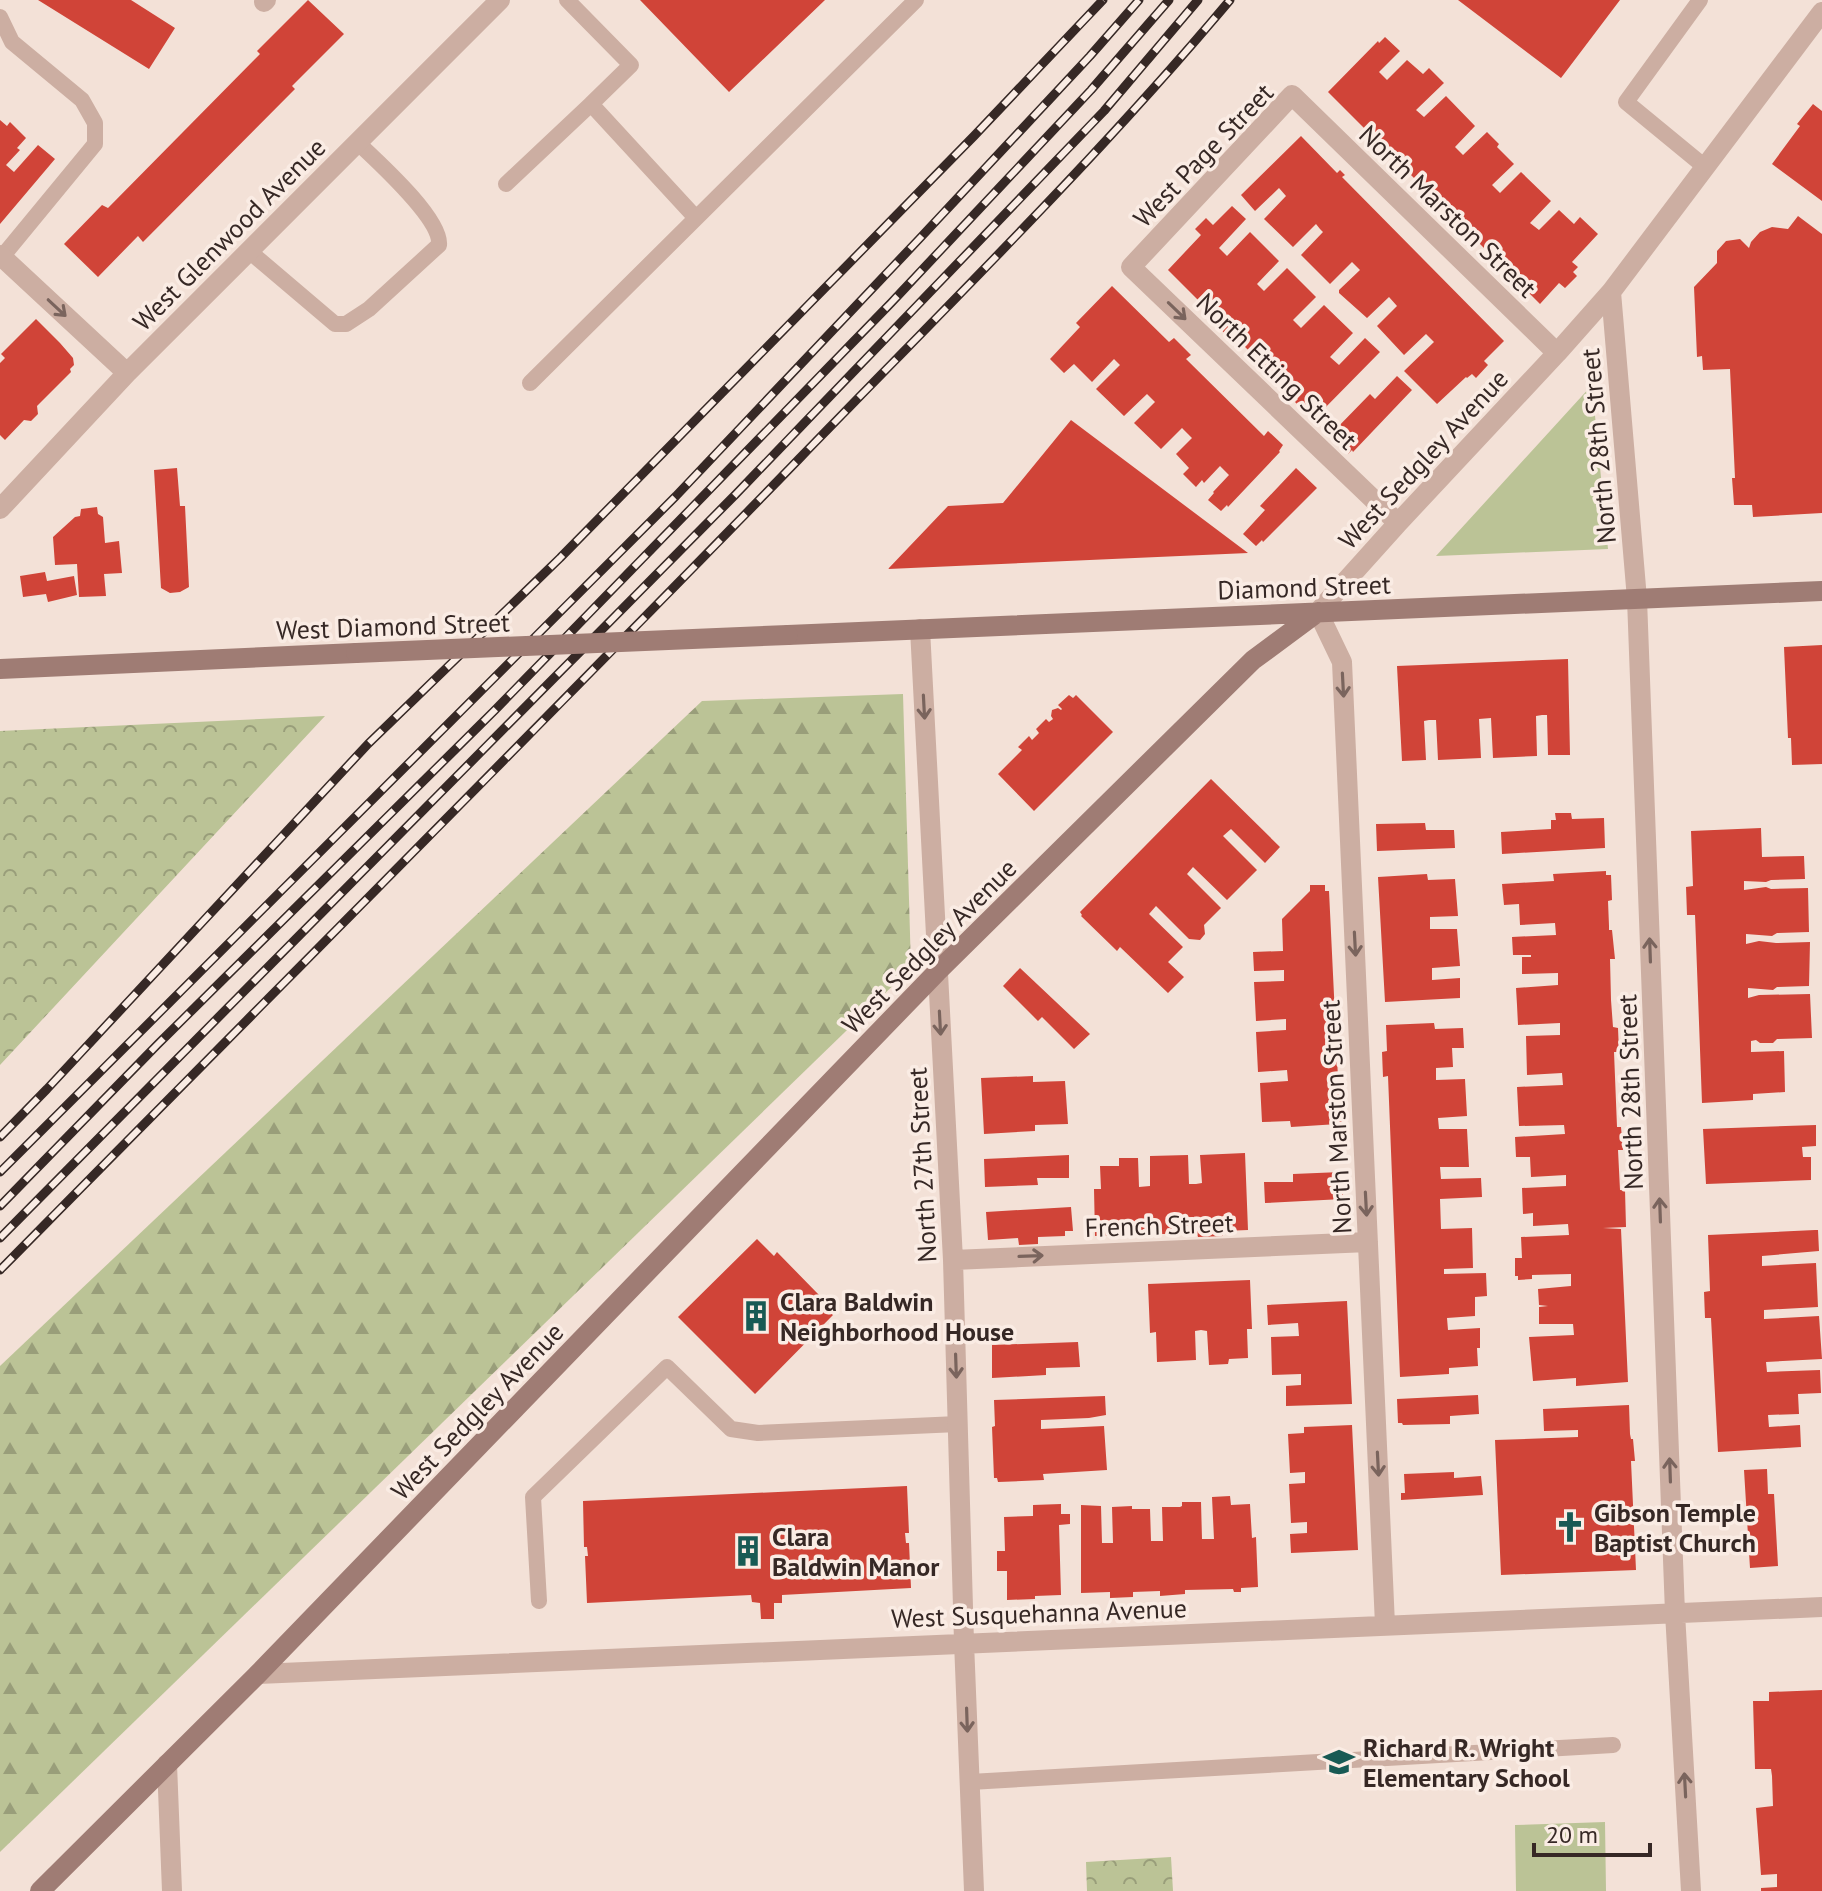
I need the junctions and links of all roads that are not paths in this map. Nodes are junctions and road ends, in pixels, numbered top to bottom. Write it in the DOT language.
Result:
graph roads {
  1 [pos="500,0"];
  2 [pos="567,0"];
  3 [pos="916,0"];
  4 [pos="1700,0"];
  5 [pos="1822,12"];
  6 [pos="0,17"];
  7 [pos="591,104"];
  8 [pos="1302,105"];
  9 [pos="357,142"];
  10 [pos="1705,167"];
  11 [pos="506,184"];
  12 [pos="696,218"];
  13 [pos="249,251"];
  14 [pos="1,256"];
  15 [pos="1142,257"];
  16 [pos="1611,292"];
  17 [pos="1557,353"];
  18 [pos="127,373"];
  19 [pos="530,383"];
  20 [pos="0,509"];
  21 [pos="1398,523"];
  22 [pos="1822,591"];
  23 [pos="1637,599"];
  24 [pos="1318,612"];
  25 [pos="920,629"];
  26 [pos="788,635"];
  27 [pos="0,669"];
  28 [pos="937,972"];
  29 [pos="1368,1242"];
  30 [pos="953,1260"];
  31 [pos="958,1424"];
  32 [pos="539,1601"];
  33 [pos="1822,1607"];
  34 [pos="1675,1613"];
  35 [pos="1385,1625"];
  36 [pos="964,1642"];
  37 [pos="258,1674"];
  38 [pos="1613,1745"];
  39 [pos="167,1764"];
  40 [pos="970,1782"];
  41 [pos="40,1891"];
  42 [pos="172,1891"];
  43 [pos="974,1891"];
  44 [pos="1691,1891"];
  1 -- 9 [label="street, West Glenwood Avenue"];
  2 -- 7 [label="lane"];
  3 -- 12 [label="lane"];
  4 -- 10 [label="lane"];
  5 -- 10 [label="street, West Sedgley Avenue"];
  6 -- 14 [label="lane"];
  7 -- 11 [label="lane"];
  7 -- 12 [label="lane"];
  8 -- 15 [label="street, West Page Street"];
  8 -- 17 [label="street, North Marston Street"];
  9 -- 13 [label="street, West Glenwood Avenue"];
  9 -- 13 [label="lane"];
  10 -- 16 [label="street, West Sedgley Avenue"];
  12 -- 19 [label="lane"];
  13 -- 18 [label="street, West Glenwood Avenue"];
  14 -- 18 [label="street, one-way"];
  15 -- 21 [label="street, North Etting Street, one-way"];
  16 -- 17 [label="street, West Sedgley Avenue"];
  16 -- 23 [label="street, North 28th Street"];
  17 -- 21 [label="street, West Sedgley Avenue"];
  18 -- 20 [label="street, West Glenwood Avenue"];
  21 -- 24 [label="street, West Sedgley Avenue"];
  22 -- 23 [label="main road, Diamond Street"];
  23 -- 24 [label="main road, Diamond Street"];
  34 -- 23 [label="street, North 28th Street, one-way"];
  24 -- 25 [label="main road, Diamond Street"];
  24 -- 28 [label="main road, West Sedgley Avenue"];
  24 -- 29 [label="street, North Marston Street, one-way"];
  25 -- 26 [label="main road, Diamond Street"];
  25 -- 28 [label="street, North 27th Street, one-way"];
  26 -- 27 [label="main road, West Diamond Street, bridge"];
  28 -- 30 [label="street, North 27th Street, one-way"];
  28 -- 37 [label="main road, West Sedgley Avenue"];
  30 -- 29 [label="street, French Street, one-way"];
  29 -- 35 [label="street, North Marston Street, one-way"];
  30 -- 31 [label="street, North 27th Street, one-way"];
  31 -- 32 [label="lane"];
  31 -- 36 [label="street, North 27th Street"];
  33 -- 34 [label="street, West Susquehanna Avenue"];
  34 -- 35 [label="street, West Susquehanna Avenue"];
  44 -- 34 [label="street, North 28th Street, one-way"];
  35 -- 36 [label="street, West Susquehanna Avenue"];
  36 -- 37 [label="street, West Susquehanna Avenue"];
  36 -- 40 [label="street, North 27th Street, one-way"];
  37 -- 39 [label="main road, West Sedgley Avenue"];
  38 -- 40 [label="lane"];
  39 -- 41 [label="main road, West Sedgley Avenue"];
  39 -- 42 [label="street"];
  40 -- 43 [label="street, North 27th Street"];
}
